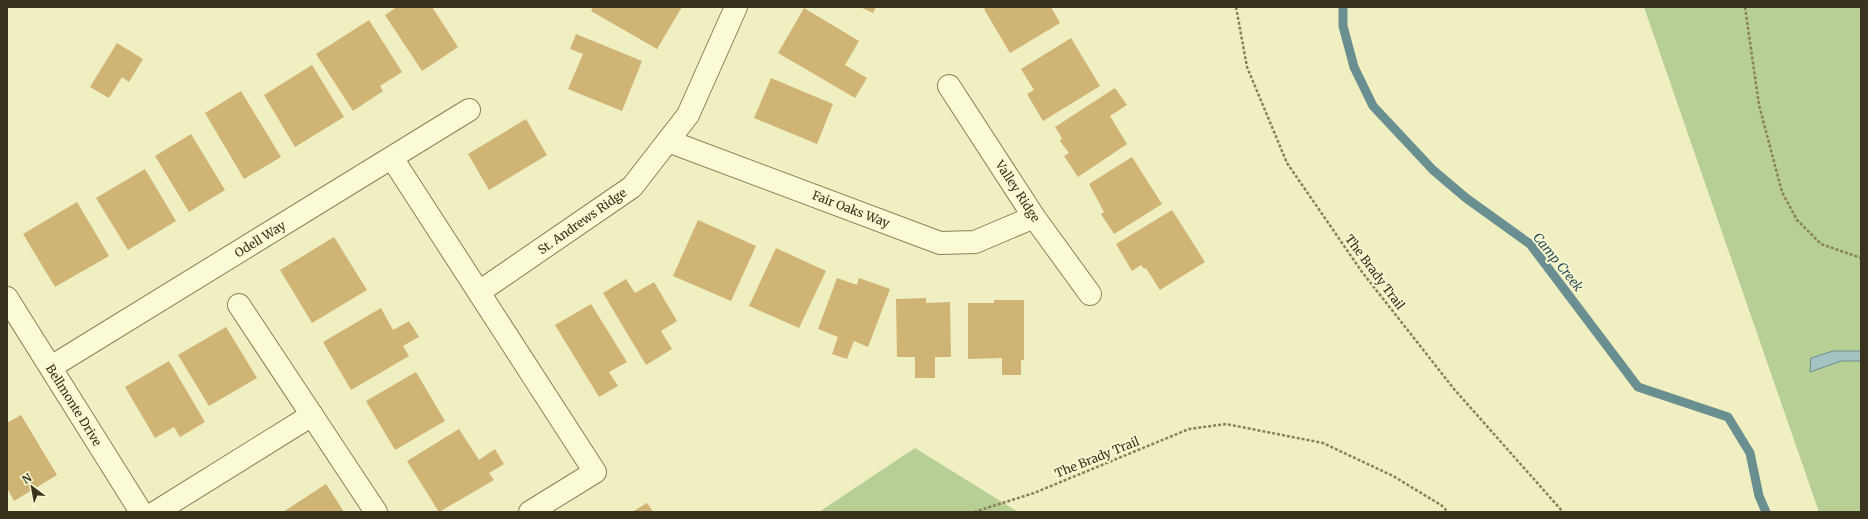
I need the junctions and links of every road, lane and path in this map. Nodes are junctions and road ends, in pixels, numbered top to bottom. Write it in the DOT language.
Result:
graph roads {
  1 [pos="736,7"];
  2 [pos="1236,7"];
  3 [pos="1745,7"];
  4 [pos="949,86"];
  5 [pos="469,110"];
  6 [pos="668,141"];
  7 [pos="392,158"];
  8 [pos="1034,216"];
  9 [pos="1861,258"];
  10 [pos="479,292"];
  11 [pos="1090,294"];
  12 [pos="7,298"];
  13 [pos="240,305"];
  14 [pos="50,367"];
  15 [pos="312,414"];
  16 [pos="141,512"];
  17 [pos="156,512"];
  18 [pos="376,512"];
  19 [pos="530,512"];
  20 [pos="974,512"];
  21 [pos="1448,512"];
  22 [pos="1563,512"];
  1 -- 6 [label="street, St. Andrews Ridge"];
  2 -- 22 [label="path, The Brady Trail"];
  3 -- 9 [label="path"];
  4 -- 8 [label="street, Valley Ridge"];
  5 -- 7 [label="street, Odell Way"];
  6 -- 8 [label="street, Fair Oaks Way"];
  6 -- 10 [label="street, St. Andrews Ridge"];
  7 -- 10 [label="street"];
  7 -- 14 [label="street, Odell Way"];
  8 -- 11 [label="street, Valley Ridge"];
  10 -- 19 [label="street"];
  12 -- 14 [label="street, Bellmonte Drive"];
  13 -- 15 [label="street"];
  14 -- 16 [label="street, Bellmonte Drive"];
  15 -- 17 [label="street"];
  15 -- 18 [label="street"];
  20 -- 21 [label="path, The Brady Trail"];
}
